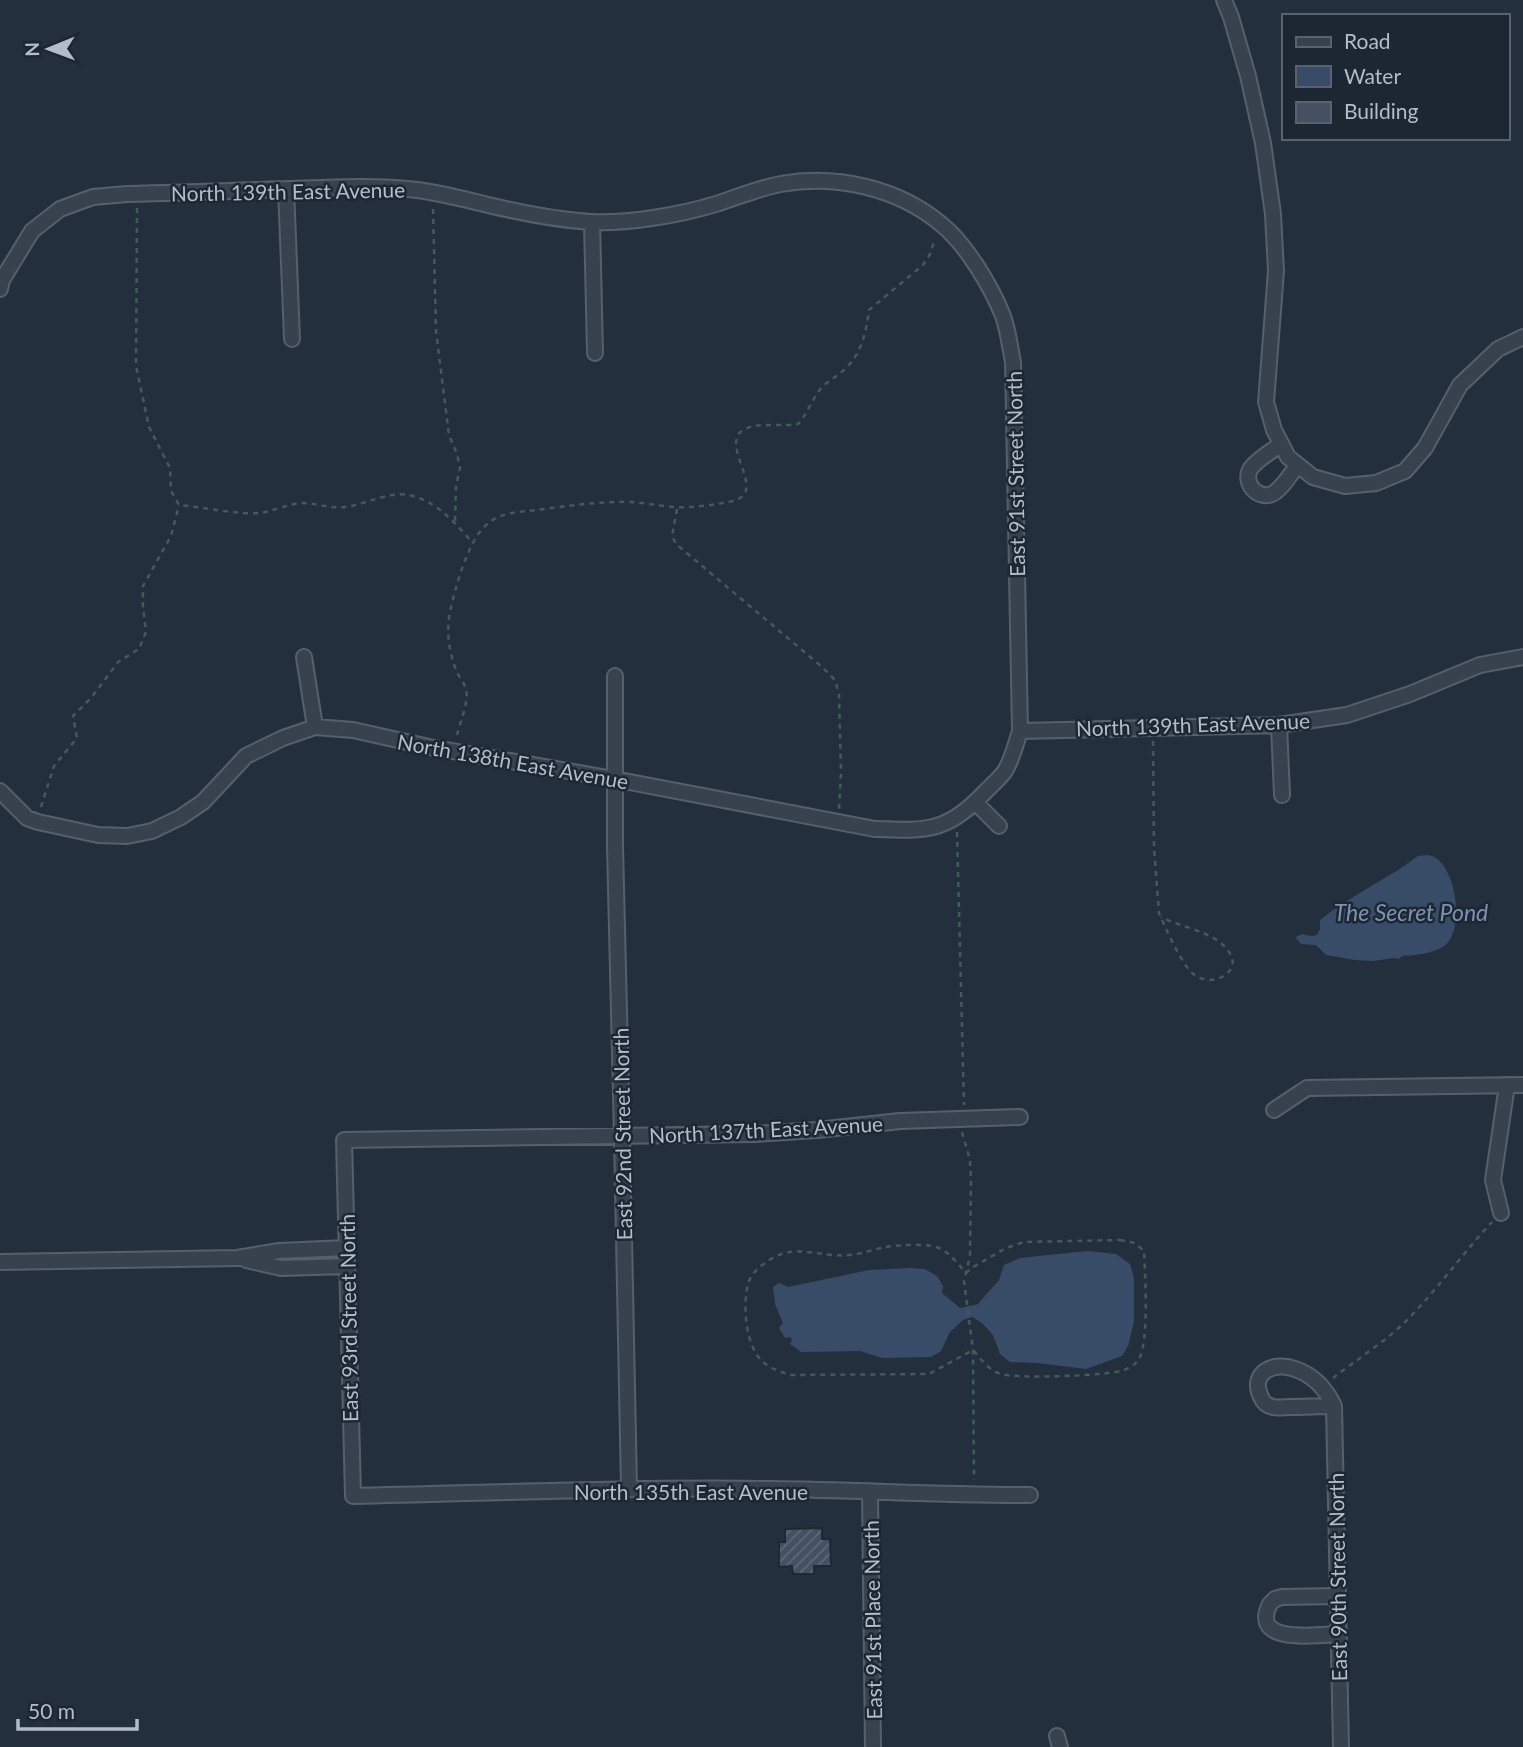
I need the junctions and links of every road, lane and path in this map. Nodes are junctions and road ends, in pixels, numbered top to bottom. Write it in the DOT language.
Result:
graph roads {
  1 [pos="1224,0"];
  2 [pos="286,189"];
  3 [pos="433,191"];
  4 [pos="137,194"];
  5 [pos="592,222"];
  6 [pos="940,223"];
  7 [pos="952,234"];
  8 [pos="0,289"];
  9 [pos="1523,337"];
  10 [pos="292,339"];
  11 [pos="595,353"];
  12 [pos="179,505"];
  13 [pos="677,508"];
  14 [pos="455,523"];
  15 [pos="472,542"];
  16 [pos="304,657"];
  17 [pos="1523,657"];
  18 [pos="615,676"];
  19 [pos="1279,724"];
  20 [pos="314,727"];
  21 [pos="1152,727"];
  22 [pos="1020,731"];
  23 [pos="453,751"];
  24 [pos="614,779"];
  25 [pos="0,791"];
  26 [pos="1282,795"];
  27 [pos="975,802"];
  28 [pos="957,818"];
  29 [pos="38,822"];
  30 [pos="838,822"];
  31 [pos="999,826"];
  32 [pos="1161,917"];
  33 [pos="1507,1085"];
  34 [pos="1523,1085"];
  35 [pos="1274,1110"];
  36 [pos="1020,1117"];
  37 [pos="961,1119"];
  38 [pos="622,1136"];
  39 [pos="344,1140"];
  40 [pos="1501,1213"];
  41 [pos="347,1248"];
  42 [pos="237,1258"];
  43 [pos="0,1262"];
  44 [pos="347,1266"];
  45 [pos="966,1273"];
  46 [pos="973,1350"];
  47 [pos="1322,1387"];
  48 [pos="1334,1406"];
  49 [pos="629,1489"];
  50 [pos="870,1493"];
  51 [pos="974,1495"];
  52 [pos="1030,1495"];
  53 [pos="353,1496"];
  54 [pos="1337,1596"];
  55 [pos="1338,1634"];
  56 [pos="873,1747"];
  57 [pos="1341,1747"];
  1 -- 9 [label="street"];
  2 -- 3 [label="street, North 139th East Avenue"];
  2 -- 4 [label="street, North 139th East Avenue"];
  2 -- 10 [label="street"];
  3 -- 5 [label="street, North 139th East Avenue"];
  3 -- 14 [label="path"];
  4 -- 8 [label="street, North 139th East Avenue"];
  4 -- 12 [label="path"];
  5 -- 6 [label="street, North 139th East Avenue"];
  5 -- 11 [label="street"];
  6 -- 7 [label="street, North 139th East Avenue"];
  6 -- 13 [label="path"];
  7 -- 22 [label="street, East 91st Street North"];
  12 -- 14 [label="path"];
  12 -- 29 [label="path"];
  13 -- 15 [label="path"];
  13 -- 30 [label="path"];
  14 -- 15 [label="path"];
  15 -- 23 [label="path"];
  16 -- 20 [label="street"];
  17 -- 19 [label="street, North 139th East Avenue"];
  18 -- 24 [label="street, East 92nd Street North"];
  19 -- 21 [label="street, North 139th East Avenue"];
  19 -- 26 [label="street"];
  20 -- 23 [label="street, North 138th East Avenue"];
  20 -- 29 [label="street, North 138th East Avenue"];
  21 -- 22 [label="street, North 139th East Avenue"];
  21 -- 32 [label="path"];
  22 -- 27 [label="street, North 138th East Avenue"];
  23 -- 24 [label="street, North 138th East Avenue"];
  24 -- 30 [label="street, North 138th East Avenue"];
  24 -- 38 [label="street, East 92nd Street North"];
  25 -- 29 [label="street, North 138th East Avenue"];
  27 -- 28 [label="street, North 138th East Avenue"];
  27 -- 31 [label="street"];
  28 -- 30 [label="street, North 138th East Avenue"];
  28 -- 37 [label="path"];
  32 -- 32 [label="path"];
  33 -- 34 [label="street"];
  33 -- 35 [label="street"];
  33 -- 40 [label="street"];
  36 -- 37 [label="street, North 137th East Avenue"];
  37 -- 38 [label="street, North 137th East Avenue"];
  37 -- 45 [label="path"];
  38 -- 39 [label="street, North 137th East Avenue"];
  38 -- 49 [label="street, East 92nd Street North"];
  39 -- 41 [label="street, East 93rd Street North"];
  40 -- 47 [label="path"];
  41 -- 42 [label="street"];
  41 -- 44 [label="street, East 93rd Street North"];
  42 -- 43 [label="street"];
  42 -- 44 [label="street"];
  44 -- 53 [label="street, East 93rd Street North"];
  45 -- 46 [label="path"];
  45 -- 46 [label="path"];
  45 -- 46 [label="path"];
  46 -- 51 [label="path"];
  47 -- 48 [label="street"];
  47 -- 48 [label="street"];
  48 -- 54 [label="street, East 90th Street North"];
  49 -- 50 [label="street, North 135th East Avenue"];
  49 -- 53 [label="street, North 135th East Avenue"];
  50 -- 51 [label="street, North 135th East Avenue"];
  50 -- 56 [label="street, East 91st Place North"];
  51 -- 52 [label="street, North 135th East Avenue"];
  54 -- 55 [label="street, East 90th Street North"];
  54 -- 55 [label="street"];
  55 -- 57 [label="street, East 90th Street North"];
}
